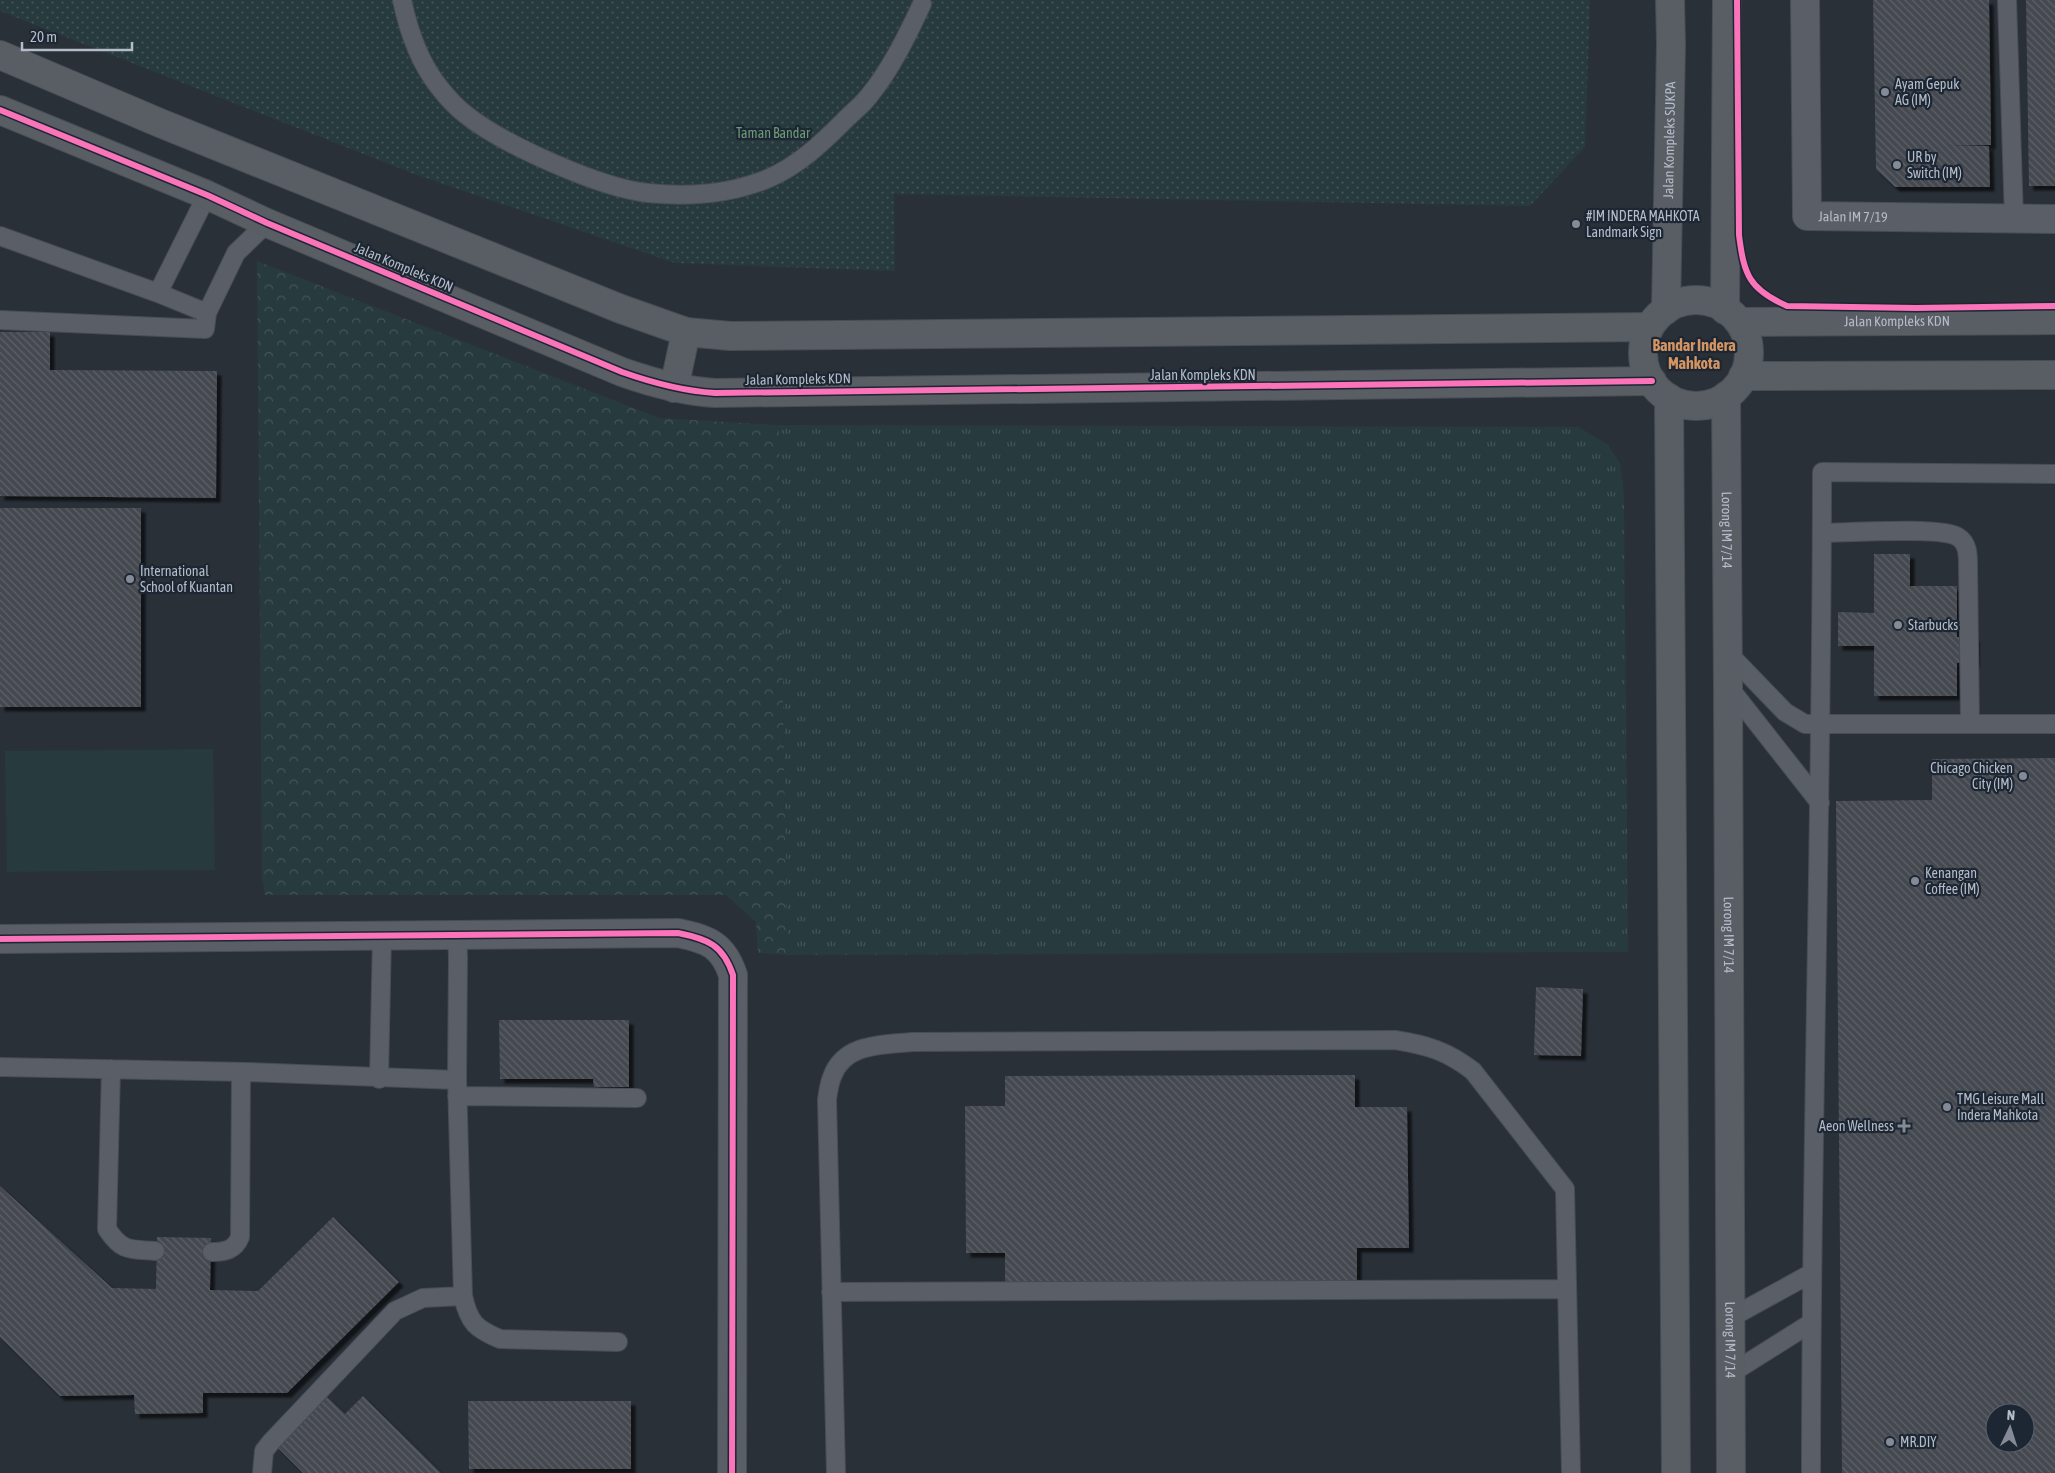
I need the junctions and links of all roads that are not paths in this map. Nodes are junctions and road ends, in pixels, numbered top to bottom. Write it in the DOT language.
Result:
graph roads {
  1 [pos="402,0"];
  2 [pos="1670,0"];
  3 [pos="1727,0"];
  4 [pos="1805,0"];
  5 [pos="2007,0"];
  6 [pos="922,4"];
  7 [pos="0,55"];
  8 [pos="0,110"];
  9 [pos="207,195"];
  10 [pos="2014,219"];
  11 [pos="2055,219"];
  12 [pos="267,223"];
  13 [pos="0,236"];
  14 [pos="158,293"];
  15 [pos="207,313"];
  16 [pos="1732,316"];
  17 [pos="1657,319"];
  18 [pos="0,320"];
  19 [pos="2055,320"];
  20 [pos="686,332"];
  21 [pos="2055,375"];
  22 [pos="1743,376"];
  23 [pos="674,388"];
  24 [pos="1660,390"];
  25 [pos="1726,396"];
  26 [pos="2055,474"];
  27 [pos="1822,533"];
  28 [pos="1728,653"];
  29 [pos="1728,686"];
  30 [pos="1821,724"];
  31 [pos="1970,724"];
  32 [pos="2055,724"];
  33 [pos="1820,803"];
  34 [pos="382,935"];
  35 [pos="457,935"];
  36 [pos="0,939"];
  37 [pos="0,1067"];
  38 [pos="110,1069"];
  39 [pos="241,1072"];
  40 [pos="379,1079"];
  41 [pos="457,1088"];
  42 [pos="637,1098"];
  43 [pos="155,1251"];
  44 [pos="212,1252"];
  45 [pos="1812,1273"];
  46 [pos="1567,1289"];
  47 [pos="831,1292"];
  48 [pos="463,1296"];
  49 [pos="1730,1318"];
  50 [pos="1811,1323"];
  51 [pos="618,1342"];
  52 [pos="1730,1374"];
  53 [pos="262,1473"];
  54 [pos="732,1473"];
  55 [pos="836,1473"];
  56 [pos="1571,1473"];
  57 [pos="1676,1473"];
  58 [pos="1730,1473"];
  59 [pos="1811,1473"];
  1 -- 6 [label="lane"];
  2 -- 17 [label="street, Jalan Kompleks SUKPA"];
  3 -- 16 [label="street"];
  4 -- 10 [label="street, Jalan IM 7/19"];
  5 -- 10 [label="lane"];
  7 -- 20 [label="street"];
  8 -- 9 [label="street, Jalan Kompleks KDN"];
  9 -- 12 [label="street, Jalan Kompleks KDN"];
  9 -- 14 [label="lane"];
  10 -- 11 [label="street, Jalan IM 7/19"];
  12 -- 15 [label="lane"];
  12 -- 23 [label="street, Jalan Kompleks KDN"];
  13 -- 14 [label="lane"];
  14 -- 15 [label="lane"];
  15 -- 18 [label="lane"];
  16 -- 17 [label="street"];
  16 -- 19 [label="street, Jalan Kompleks KDN"];
  16 -- 22 [label="street"];
  17 -- 20 [label="street"];
  17 -- 24 [label="street"];
  20 -- 23 [label="street"];
  21 -- 22 [label="street"];
  22 -- 25 [label="street"];
  23 -- 24 [label="street, Jalan Kompleks KDN"];
  24 -- 25 [label="street"];
  24 -- 57 [label="street"];
  25 -- 28 [label="street, Lorong IM 7/14"];
  26 -- 27 [label="lane"];
  27 -- 30 [label="lane"];
  27 -- 31 [label="lane"];
  28 -- 29 [label="street, Lorong IM 7/14"];
  28 -- 30 [label="lane"];
  29 -- 33 [label="lane"];
  29 -- 49 [label="street, Lorong IM 7/14"];
  30 -- 31 [label="lane"];
  30 -- 33 [label="lane"];
  31 -- 32 [label="lane"];
  33 -- 45 [label="lane"];
  34 -- 35 [label="street"];
  34 -- 36 [label="street"];
  34 -- 40 [label="lane"];
  35 -- 41 [label="lane"];
  35 -- 54 [label="street"];
  37 -- 38 [label="lane"];
  38 -- 39 [label="lane"];
  38 -- 43 [label="lane"];
  39 -- 40 [label="lane"];
  39 -- 44 [label="lane"];
  40 -- 41 [label="lane"];
  41 -- 42 [label="lane"];
  41 -- 48 [label="lane"];
  45 -- 49 [label="lane"];
  45 -- 50 [label="lane"];
  46 -- 47 [label="lane"];
  46 -- 47 [label="lane"];
  46 -- 56 [label="lane"];
  47 -- 55 [label="lane"];
  48 -- 51 [label="lane"];
  48 -- 53 [label="lane"];
  49 -- 52 [label="street, Lorong IM 7/14"];
  50 -- 52 [label="lane"];
  50 -- 59 [label="lane"];
  52 -- 58 [label="street, Lorong IM 7/14"];
}
